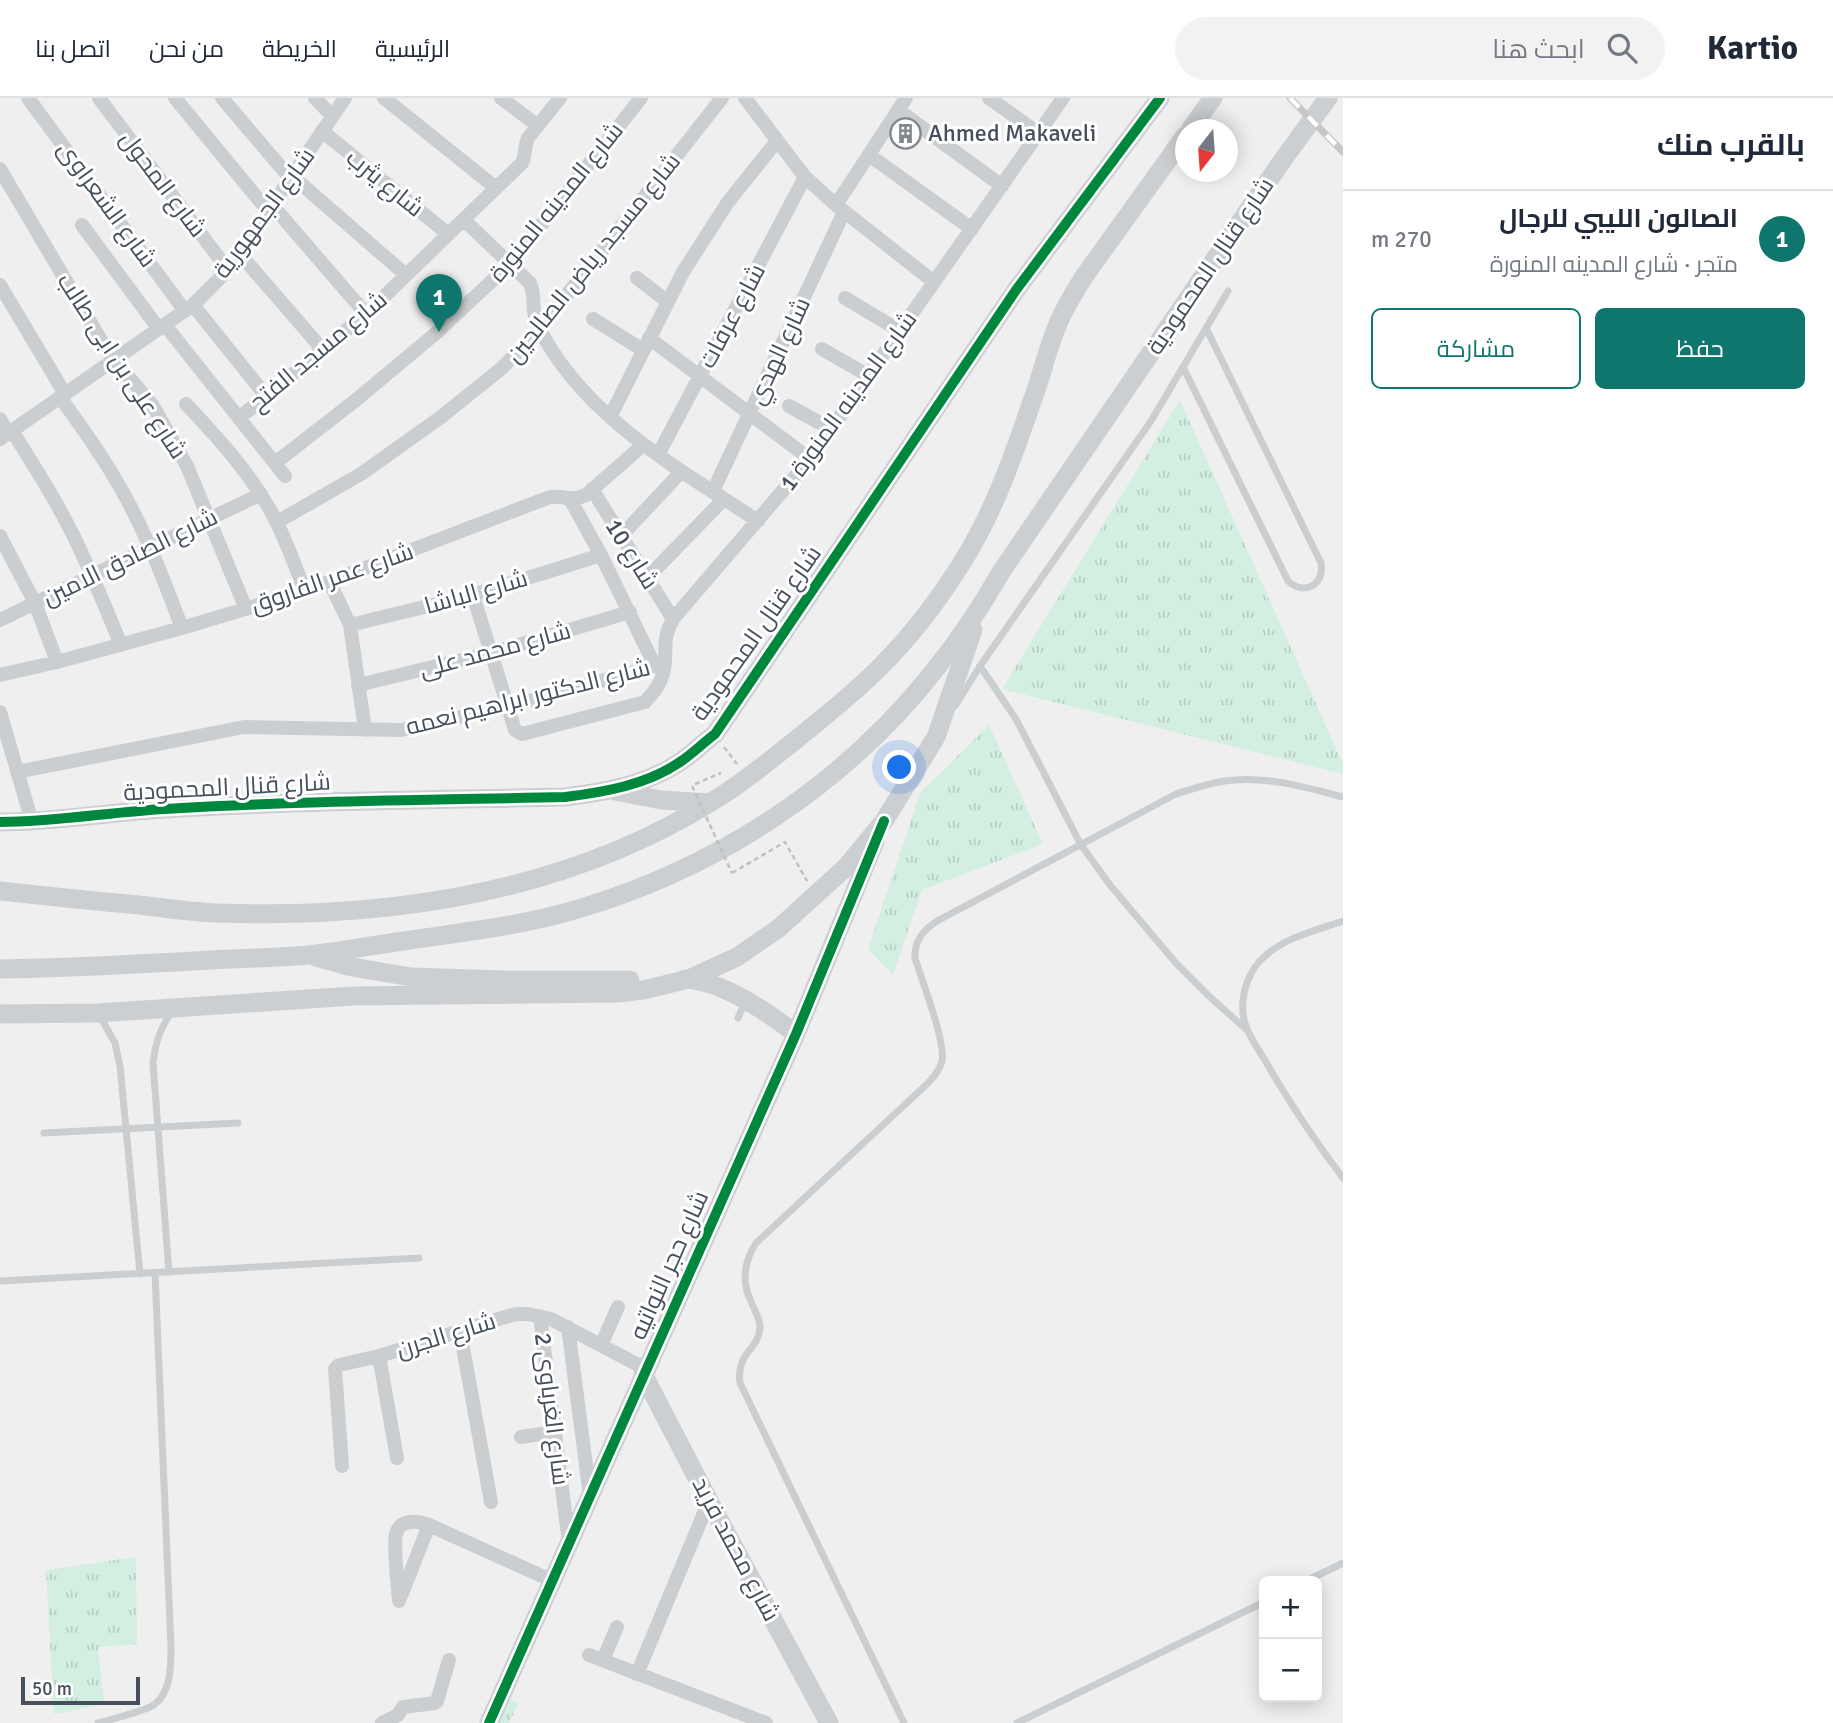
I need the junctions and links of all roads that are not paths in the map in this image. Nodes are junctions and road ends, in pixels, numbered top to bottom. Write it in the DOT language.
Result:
graph roads {
  1 [pos="29,98"];
  2 [pos="99,98"];
  3 [pos="175,98"];
  4 [pos="222,98"];
  5 [pos="315,98"];
  6 [pos="345,98"];
  7 [pos="384,98"];
  8 [pos="501,98"];
  9 [pos="560,98"];
  10 [pos="640,98"];
  11 [pos="722,98"];
  12 [pos="745,98"];
  13 [pos="989,98"];
  14 [pos="1063,98"];
  15 [pos="1160,98"];
  16 [pos="1213,98"];
  17 [pos="1328,98"];
  18 [pos="902,104"];
  19 [pos="332,116"];
  20 [pos="1198,119"];
  21 [pos="538,126"];
  22 [pos="322,131"];
  23 [pos="1038,133"];
  24 [pos="777,141"];
  25 [pos="1175,150"];
  26 [pos="869,155"];
  27 [pos="0,169"];
  28 [pos="291,177"];
  29 [pos="806,177"];
  30 [pos="1002,186"];
  31 [pos="496,188"];
  32 [pos="270,208"];
  33 [pos="840,209"];
  34 [pos="464,220"];
  35 [pos="82,225"];
  36 [pos="972,229"];
  37 [pos="449,234"];
  38 [pos="239,253"];
  39 [pos="511,263"];
  40 [pos="228,270"];
  41 [pos="406,275"];
  42 [pos="637,278"];
  43 [pos="934,282"];
  44 [pos="0,285"];
  45 [pos="1228,290"];
  46 [pos="845,298"];
  47 [pos="668,302"];
  48 [pos="189,308"];
  49 [pos="366,314"];
  50 [pos="593,319"];
  51 [pos="162,327"];
  52 [pos="1206,328"];
  53 [pos="540,329"];
  54 [pos="900,331"];
  55 [pos="646,344"];
  56 [pos="822,349"];
  57 [pos="323,350"];
  58 [pos="115,359"];
  59 [pos="1183,367"];
  60 [pos="700,375"];
  61 [pos="869,376"];
  62 [pos="62,395"];
  63 [pos="266,396"];
  64 [pos="186,404"];
  65 [pos="789,406"];
  66 [pos="750,413"];
  67 [pos="610,417"];
  68 [pos="239,418"];
  69 [pos="0,419"];
  70 [pos="831,429"];
  71 [pos="6,434"];
  72 [pos="643,445"];
  73 [pos="658,455"];
  74 [pos="810,459"];
  75 [pos="275,463"];
  76 [pos="682,471"];
  77 [pos="285,476"];
  78 [pos="592,489"];
  79 [pos="261,494"];
  80 [pos="718,495"];
  81 [pos="570,499"];
  82 [pos="209,519"];
  83 [pos="758,521"];
  84 [pos="277,522"];
  85 [pos="0,536"];
  86 [pos="621,536"];
  87 [pos="151,548"];
  88 [pos="601,555"];
  89 [pos="93,576"];
  90 [pos="647,578"];
  91 [pos="330,583"];
  92 [pos="306,591"];
  93 [pos="473,595"];
  94 [pos="35,603"];
  95 [pos="980,607"];
  96 [pos="246,609"];
  97 [pos="630,612"];
  98 [pos="673,619"];
  99 [pos="0,620"];
  100 [pos="350,625"];
  101 [pos="182,628"];
  102 [pos="121,645"];
  103 [pos="491,653"];
  104 [pos="57,662"];
  105 [pos="660,665"];
  106 [pos="980,666"];
  107 [pos="1,673"];
  108 [pos="358,685"];
  109 [pos="507,708"];
  110 [pos="0,712"];
  111 [pos="365,730"];
  112 [pos="936,737"];
  113 [pos="17,772"];
  114 [pos="611,790"];
  115 [pos="1343,797"];
  116 [pos="711,803"];
  117 [pos="884,821"];
  118 [pos="0,822"];
  119 [pos="32,822"];
  120 [pos="1081,845"];
  121 [pos="0,891"];
  122 [pos="1343,920"];
  123 [pos="309,955"];
  124 [pos="0,969"];
  125 [pos="690,979"];
  126 [pos="176,1006"];
  127 [pos="98,1013"];
  128 [pos="0,1014"];
  129 [pos="1248,1031"];
  130 [pos="796,1034"];
  131 [pos="238,1123"];
  132 [pos="159,1127"];
  133 [pos="126,1129"];
  134 [pos="44,1133"];
  135 [pos="1343,1178"];
  136 [pos="419,1258"];
  137 [pos="169,1272"];
  138 [pos="155,1273"];
  139 [pos="141,1274"];
  140 [pos="0,1281"];
  141 [pos="618,1307"];
  142 [pos="540,1316"];
  143 [pos="568,1327"];
  144 [pos="460,1331"];
  145 [pos="601,1345"];
  146 [pos="379,1356"];
  147 [pos="644,1372"];
  148 [pos="554,1432"];
  149 [pos="521,1437"];
  150 [pos="397,1458"];
  151 [pos="342,1466"];
  152 [pos="590,1496"];
  153 [pos="709,1501"];
  154 [pos="491,1502"];
  155 [pos="429,1525"];
  156 [pos="569,1544"];
  157 [pos="1343,1563"];
  158 [pos="1316,1576"];
  159 [pos="553,1581"];
  160 [pos="1259,1604"];
  161 [pos="617,1627"];
  162 [pos="449,1660"];
  163 [pos="637,1674"];
  164 [pos="98,1723"];
  165 [pos="382,1723"];
  166 [pos="489,1723"];
  167 [pos="765,1723"];
  168 [pos="830,1723"];
  169 [pos="904,1723"];
  170 [pos="1017,1723"];
  1 -- 48 [label="street, شارع الشعراوى"];
  2 -- 40 [label="street, شارع المحول"];
  3 -- 32 [label="street"];
  4 -- 28 [label="street"];
  5 -- 19 [label="street"];
  6 -- 19 [label="street, شارع الجمهورية"];
  7 -- 31 [label="street"];
  8 -- 21 [label="street"];
  9 -- 21 [label="street, شارع مسجد الفتح"];
  10 -- 39 [label="street, شارع المدينه المنورة"];
  11 -- 53 [label="street, شارع مسجد رياض الصالحين"];
  12 -- 24 [label="street"];
  13 -- 23 [label="street"];
  14 -- 23 [label="street, شارع المدينه المنورة 1"];
  15 -- 114 [label="main road, شارع قنال المحمودية"];
  16 -- 20 [label="main road"];
  17 -- 95 [label="main road, شارع قنال المحمودية"];
  18 -- 26 [label="street, شارع الهدي"];
  18 -- 30 [label="street"];
  19 -- 22 [label="street, شارع الجمهورية"];
  21 -- 31 [label="street, شارع مسجد الفتح"];
  22 -- 28 [label="street, شارع الجمهورية"];
  22 -- 37 [label="street, شارع يثرب"];
  23 -- 30 [label="street, شارع المدينه المنورة 1"];
  24 -- 29 [label="street"];
  24 -- 47 [label="street"];
  25 -- 116 [label="main road"];
  26 -- 33 [label="street, شارع الهدي"];
  26 -- 36 [label="street"];
  27 -- 58 [label="street, شارع على بن ابى طالب"];
  28 -- 32 [label="street, شارع الجمهورية"];
  28 -- 41 [label="street"];
  29 -- 33 [label="street"];
  29 -- 60 [label="street, شارع عرفات"];
  30 -- 36 [label="street, شارع المدينه المنورة 1"];
  31 -- 34 [label="street, شارع مسجد الفتح"];
  32 -- 38 [label="street, شارع الجمهورية"];
  32 -- 49 [label="street"];
  33 -- 43 [label="street"];
  33 -- 66 [label="street, شارع الهدي"];
  34 -- 37 [label="street, شارع مسجد الفتح"];
  34 -- 39 [label="street"];
  35 -- 51 [label="street"];
  36 -- 43 [label="street, شارع المدينه المنورة 1"];
  37 -- 41 [label="street, شارع مسجد الفتح"];
  38 -- 40 [label="street, شارع الجمهورية"];
  38 -- 57 [label="street"];
  39 -- 53 [label="street"];
  39 -- 75 [label="street, شارع المدينه المنورة"];
  40 -- 48 [label="street, شارع الجمهورية"];
  41 -- 49 [label="street, شارع مسجد الفتح"];
  42 -- 47 [label="street"];
  43 -- 54 [label="street, شارع المدينه المنورة 1"];
  44 -- 62 [label="street"];
  45 -- 52 [label="lane, شارع قنال المحمودية"];
  46 -- 54 [label="street"];
  47 -- 55 [label="street"];
  48 -- 51 [label="street, شارع الجمهورية"];
  48 -- 63 [label="street, شارع الشعراوى"];
  49 -- 57 [label="street, شارع مسجد الفتح"];
  50 -- 55 [label="street"];
  51 -- 58 [label="street, شارع الجمهورية"];
  51 -- 68 [label="street"];
  52 -- 59 [label="lane, شارع قنال المحمودية"];
  52 -- 59 [label="lane"];
  53 -- 67 [label="street"];
  53 -- 84 [label="street, شارع مسجد رياض الصالحين"];
  54 -- 61 [label="street, شارع المدينه المنورة 1"];
  55 -- 60 [label="street"];
  55 -- 67 [label="street"];
  56 -- 61 [label="street"];
  57 -- 63 [label="street, شارع مسجد الفتح"];
  58 -- 62 [label="street, شارع الجمهورية"];
  58 -- 82 [label="street, شارع على بن ابى طالب"];
  59 -- 106 [label="lane, شارع قنال المحمودية"];
  60 -- 66 [label="street"];
  60 -- 73 [label="street, شارع عرفات"];
  61 -- 70 [label="street, شارع المدينه المنورة 1"];
  62 -- 71 [label="street, شارع الجمهورية"];
  62 -- 87 [label="street"];
  63 -- 68 [label="street, شارع مسجد الفتح"];
  64 -- 79 [label="street"];
  65 -- 70 [label="street"];
  66 -- 74 [label="street"];
  66 -- 80 [label="street, شارع الهدي"];
  67 -- 72 [label="street"];
  68 -- 75 [label="street"];
  69 -- 71 [label="street"];
  70 -- 74 [label="street, شارع المدينه المنورة 1"];
  71 -- 89 [label="street"];
  72 -- 73 [label="street"];
  72 -- 78 [label="street, شارع عمر الفاروق"];
  73 -- 76 [label="street"];
  74 -- 83 [label="street, شارع المدينه المنورة 1"];
  75 -- 77 [label="street"];
  76 -- 80 [label="street"];
  76 -- 86 [label="street"];
  78 -- 81 [label="street, شارع عمر الفاروق"];
  78 -- 86 [label="street, شارع 10"];
  79 -- 82 [label="street, شارع الصادق الامين"];
  79 -- 84 [label="street"];
  80 -- 83 [label="street"];
  80 -- 90 [label="street, شارع الهدي"];
  81 -- 88 [label="street"];
  81 -- 91 [label="street, شارع عمر الفاروق"];
  82 -- 87 [label="street, شارع الصادق الامين"];
  82 -- 96 [label="street, شارع على بن ابى طالب"];
  83 -- 98 [label="street, شارع المدينه المنورة 1"];
  84 -- 92 [label="street"];
  85 -- 94 [label="street"];
  86 -- 90 [label="street, شارع 10"];
  87 -- 89 [label="street, شارع الصادق الامين"];
  87 -- 101 [label="street"];
  88 -- 93 [label="street, شارع الباشا"];
  88 -- 97 [label="street"];
  89 -- 94 [label="street, شارع الصادق الامين"];
  89 -- 102 [label="street"];
  90 -- 98 [label="street, شارع 10"];
  91 -- 92 [label="street, شارع عمر الفاروق"];
  91 -- 100 [label="street"];
  92 -- 96 [label="street, شارع عمر الفاروق"];
  93 -- 100 [label="street, شارع الباشا"];
  93 -- 103 [label="street"];
  94 -- 99 [label="street, شارع الصادق الامين"];
  94 -- 104 [label="street"];
  95 -- 112 [label="main road"];
  95 -- 123 [label="main road, شارع قنال المحمودية"];
  96 -- 101 [label="street, شارع عمر الفاروق"];
  97 -- 103 [label="street, شارع محمد على"];
  97 -- 105 [label="street"];
  98 -- 105 [label="street, شارع المدينه المنورة 1"];
  100 -- 108 [label="street"];
  101 -- 102 [label="street, شارع عمر الفاروق"];
  102 -- 104 [label="street, شارع عمر الفاروق"];
  103 -- 108 [label="street, شارع محمد على"];
  103 -- 109 [label="street"];
  104 -- 107 [label="street, شارع عمر الفاروق"];
  105 -- 109 [label="street, شارع الدكتور ابراهيم نعمه"];
  105 -- 109 [label="street, شارع المدينه المنورة 1"];
  106 -- 112 [label="lane, شارع قنال المحمودية"];
  106 -- 120 [label="lane"];
  108 -- 111 [label="street"];
  109 -- 111 [label="street, شارع الدكتور ابراهيم نعمه"];
  110 -- 113 [label="street"];
  111 -- 113 [label="street, شارع الدكتور ابراهيم نعمه"];
  112 -- 117 [label="main road, شارع قنال المحمودية"];
  113 -- 119 [label="street"];
  114 -- 116 [label="main road"];
  114 -- 119 [label="main road, شارع قنال المحمودية"];
  115 -- 120 [label="lane"];
  116 -- 121 [label="main road"];
  117 -- 125 [label="main road, شارع قنال المحمودية"];
  117 -- 130 [label="main road, شارع حجر النواتيه"];
  118 -- 119 [label="main road, شارع قنال المحمودية"];
  120 -- 129 [label="lane"];
  120 -- 169 [label="lane"];
  122 -- 129 [label="lane"];
  123 -- 124 [label="main road, شارع قنال المحمودية"];
  123 -- 125 [label="main road"];
  125 -- 126 [label="main road, شارع قنال المحمودية"];
  125 -- 130 [label="main road"];
  126 -- 127 [label="main road, شارع قنال المحمودية"];
  126 -- 132 [label="lane"];
  127 -- 128 [label="main road, شارع قنال المحمودية"];
  127 -- 133 [label="lane"];
  129 -- 135 [label="lane"];
  130 -- 147 [label="main road, شارع حجر النواتيه"];
  131 -- 132 [label="lane"];
  132 -- 133 [label="lane"];
  132 -- 137 [label="lane"];
  133 -- 134 [label="lane"];
  133 -- 139 [label="lane"];
  136 -- 137 [label="lane"];
  137 -- 138 [label="lane"];
  138 -- 139 [label="lane"];
  138 -- 164 [label="lane"];
  139 -- 140 [label="lane"];
  141 -- 145 [label="street"];
  142 -- 143 [label="street, شارع الجرن"];
  142 -- 144 [label="street, شارع الجرن"];
  142 -- 148 [label="street, شارع الغرباوى 2"];
  143 -- 145 [label="street, شارع الجرن"];
  143 -- 152 [label="street"];
  144 -- 146 [label="street, شارع الجرن"];
  144 -- 154 [label="street"];
  145 -- 147 [label="street, شارع الجرن"];
  146 -- 150 [label="street"];
  146 -- 151 [label="street, شارع الجرن"];
  147 -- 152 [label="main road, شارع حجر النواتيه"];
  147 -- 153 [label="main road, شارع محمد فريد"];
  148 -- 149 [label="street"];
  148 -- 156 [label="street, شارع الغرباوى 2"];
  152 -- 156 [label="main road, شارع حجر النواتيه"];
  153 -- 163 [label="street"];
  153 -- 168 [label="main road, شارع محمد فريد"];
  155 -- 155 [label="street"];
  155 -- 159 [label="street"];
  156 -- 159 [label="main road, شارع حجر النواتيه"];
  157 -- 158 [label="lane"];
  159 -- 166 [label="main road, شارع حجر النواتيه"];
  160 -- 170 [label="lane"];
  161 -- 163 [label="street"];
  162 -- 165 [label="street"];
  163 -- 167 [label="street"];
}
